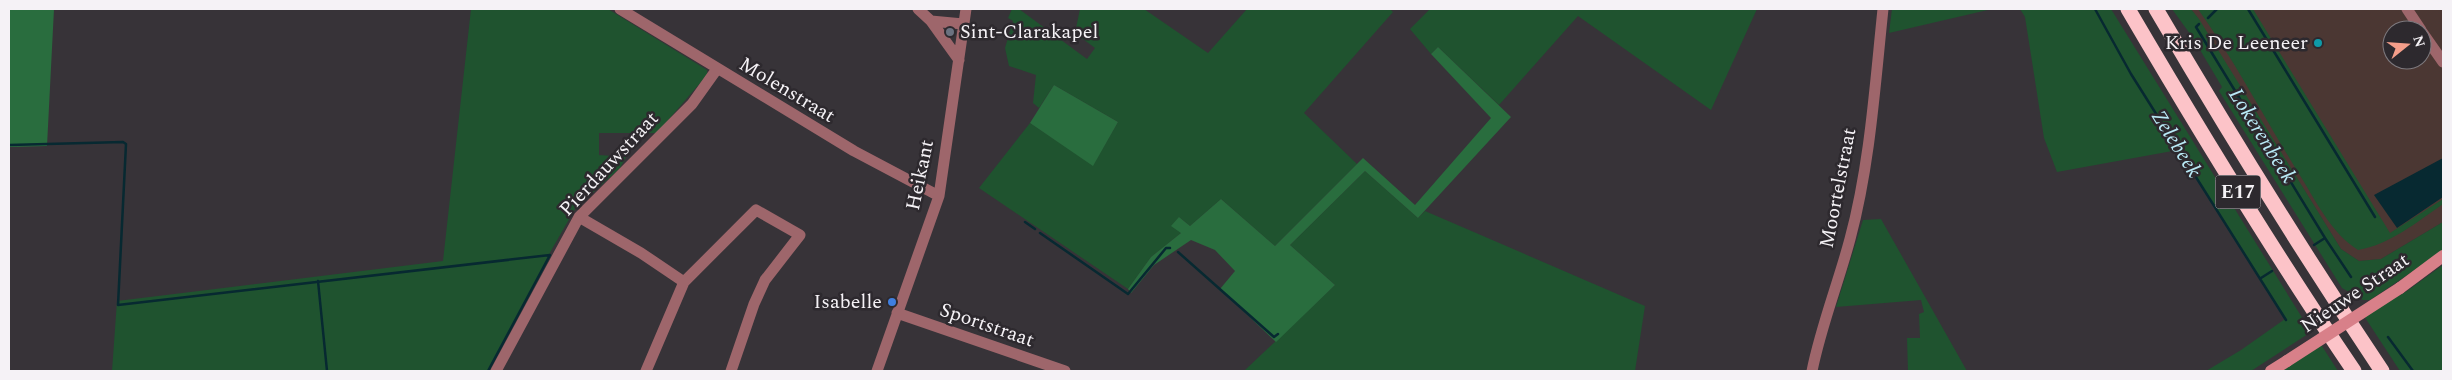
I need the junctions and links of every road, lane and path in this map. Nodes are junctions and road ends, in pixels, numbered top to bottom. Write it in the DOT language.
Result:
graph roads {
  1 [pos="620,9"];
  2 [pos="918,9"];
  3 [pos="966,9"];
  4 [pos="1883,9"];
  5 [pos="2128,9"];
  6 [pos="2156,9"];
  7 [pos="2407,9"];
  8 [pos="2414,20"];
  9 [pos="932,22"];
  10 [pos="963,24"];
  11 [pos="2432,46"];
  12 [pos="959,60"];
  13 [pos="2443,62"];
  14 [pos="717,69"];
  15 [pos="939,196"];
  16 [pos="579,217"];
  17 [pos="2443,256"];
  18 [pos="684,282"];
  19 [pos="897,313"];
  20 [pos="496,371"];
  21 [pos="646,371"];
  22 [pos="731,371"];
  23 [pos="877,371"];
  24 [pos="1065,371"];
  25 [pos="1812,371"];
  26 [pos="2271,371"];
  27 [pos="2354,371"];
  28 [pos="2382,371"];
  1 -- 14 [label="street, Molenstraat"];
  2 -- 9 [label="street"];
  3 -- 10 [label="street, Heikant"];
  4 -- 25 [label="street, Moortelstraat"];
  5 -- 27 [label="highway, E17"];
  6 -- 28 [label="highway, E17"];
  7 -- 8 [label="street"];
  9 -- 10 [label="street"];
  9 -- 12 [label="street"];
  10 -- 12 [label="street, Heikant"];
  11 -- 13 [label="street"];
  12 -- 15 [label="street, Heikant"];
  14 -- 15 [label="street, Molenstraat"];
  14 -- 16 [label="street, Pierdauwstraat"];
  15 -- 19 [label="street, Heikant"];
  16 -- 18 [label="street"];
  16 -- 20 [label="street, Pierdauwstraat"];
  17 -- 26 [label="street, Nieuwe Straat, bridge"];
  18 -- 21 [label="street"];
  18 -- 22 [label="street"];
  19 -- 23 [label="street, Heikant"];
  19 -- 24 [label="street, Sportstraat"];
}
